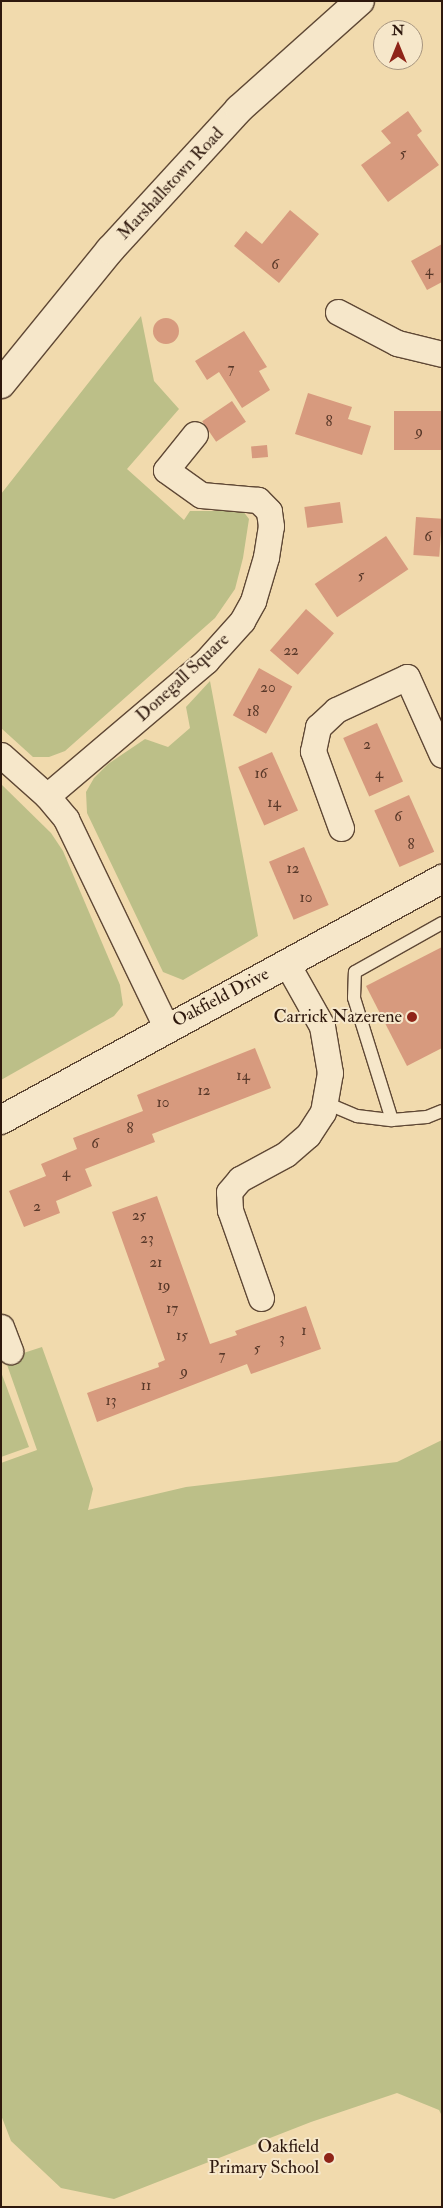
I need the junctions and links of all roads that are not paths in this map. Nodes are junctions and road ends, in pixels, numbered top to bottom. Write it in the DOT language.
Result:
graph roads {
  1 [pos="360,1"];
  2 [pos="338,312"];
  3 [pos="442,354"];
  4 [pos="1,384"];
  5 [pos="194,434"];
  6 [pos="1,755"];
  7 [pos="442,756"];
  8 [pos="47,796"];
  9 [pos="341,828"];
  10 [pos="442,879"];
  11 [pos="442,923"];
  12 [pos="286,962"];
  13 [pos="166,1028"];
  14 [pos="326,1103"];
  15 [pos="442,1111"];
  16 [pos="1,1120"];
  17 [pos="392,1120"];
  18 [pos="260,1298"];
  19 [pos="1,1328"];
  20 [pos="10,1351"];
  1 -- 4 [label="main road, Marshallstown Road"];
  2 -- 3 [label="street"];
  5 -- 8 [label="street, Donegall Square"];
  6 -- 8 [label="street"];
  7 -- 9 [label="street"];
  8 -- 13 [label="street"];
  10 -- 12 [label="main road, Oakfield Drive"];
  11 -- 17 [label="lane"];
  12 -- 13 [label="main road, Oakfield Drive"];
  12 -- 14 [label="street"];
  13 -- 16 [label="main road, Oakfield Drive"];
  14 -- 17 [label="lane"];
  14 -- 18 [label="street"];
  15 -- 17 [label="lane"];
  19 -- 20 [label="street"];
}
